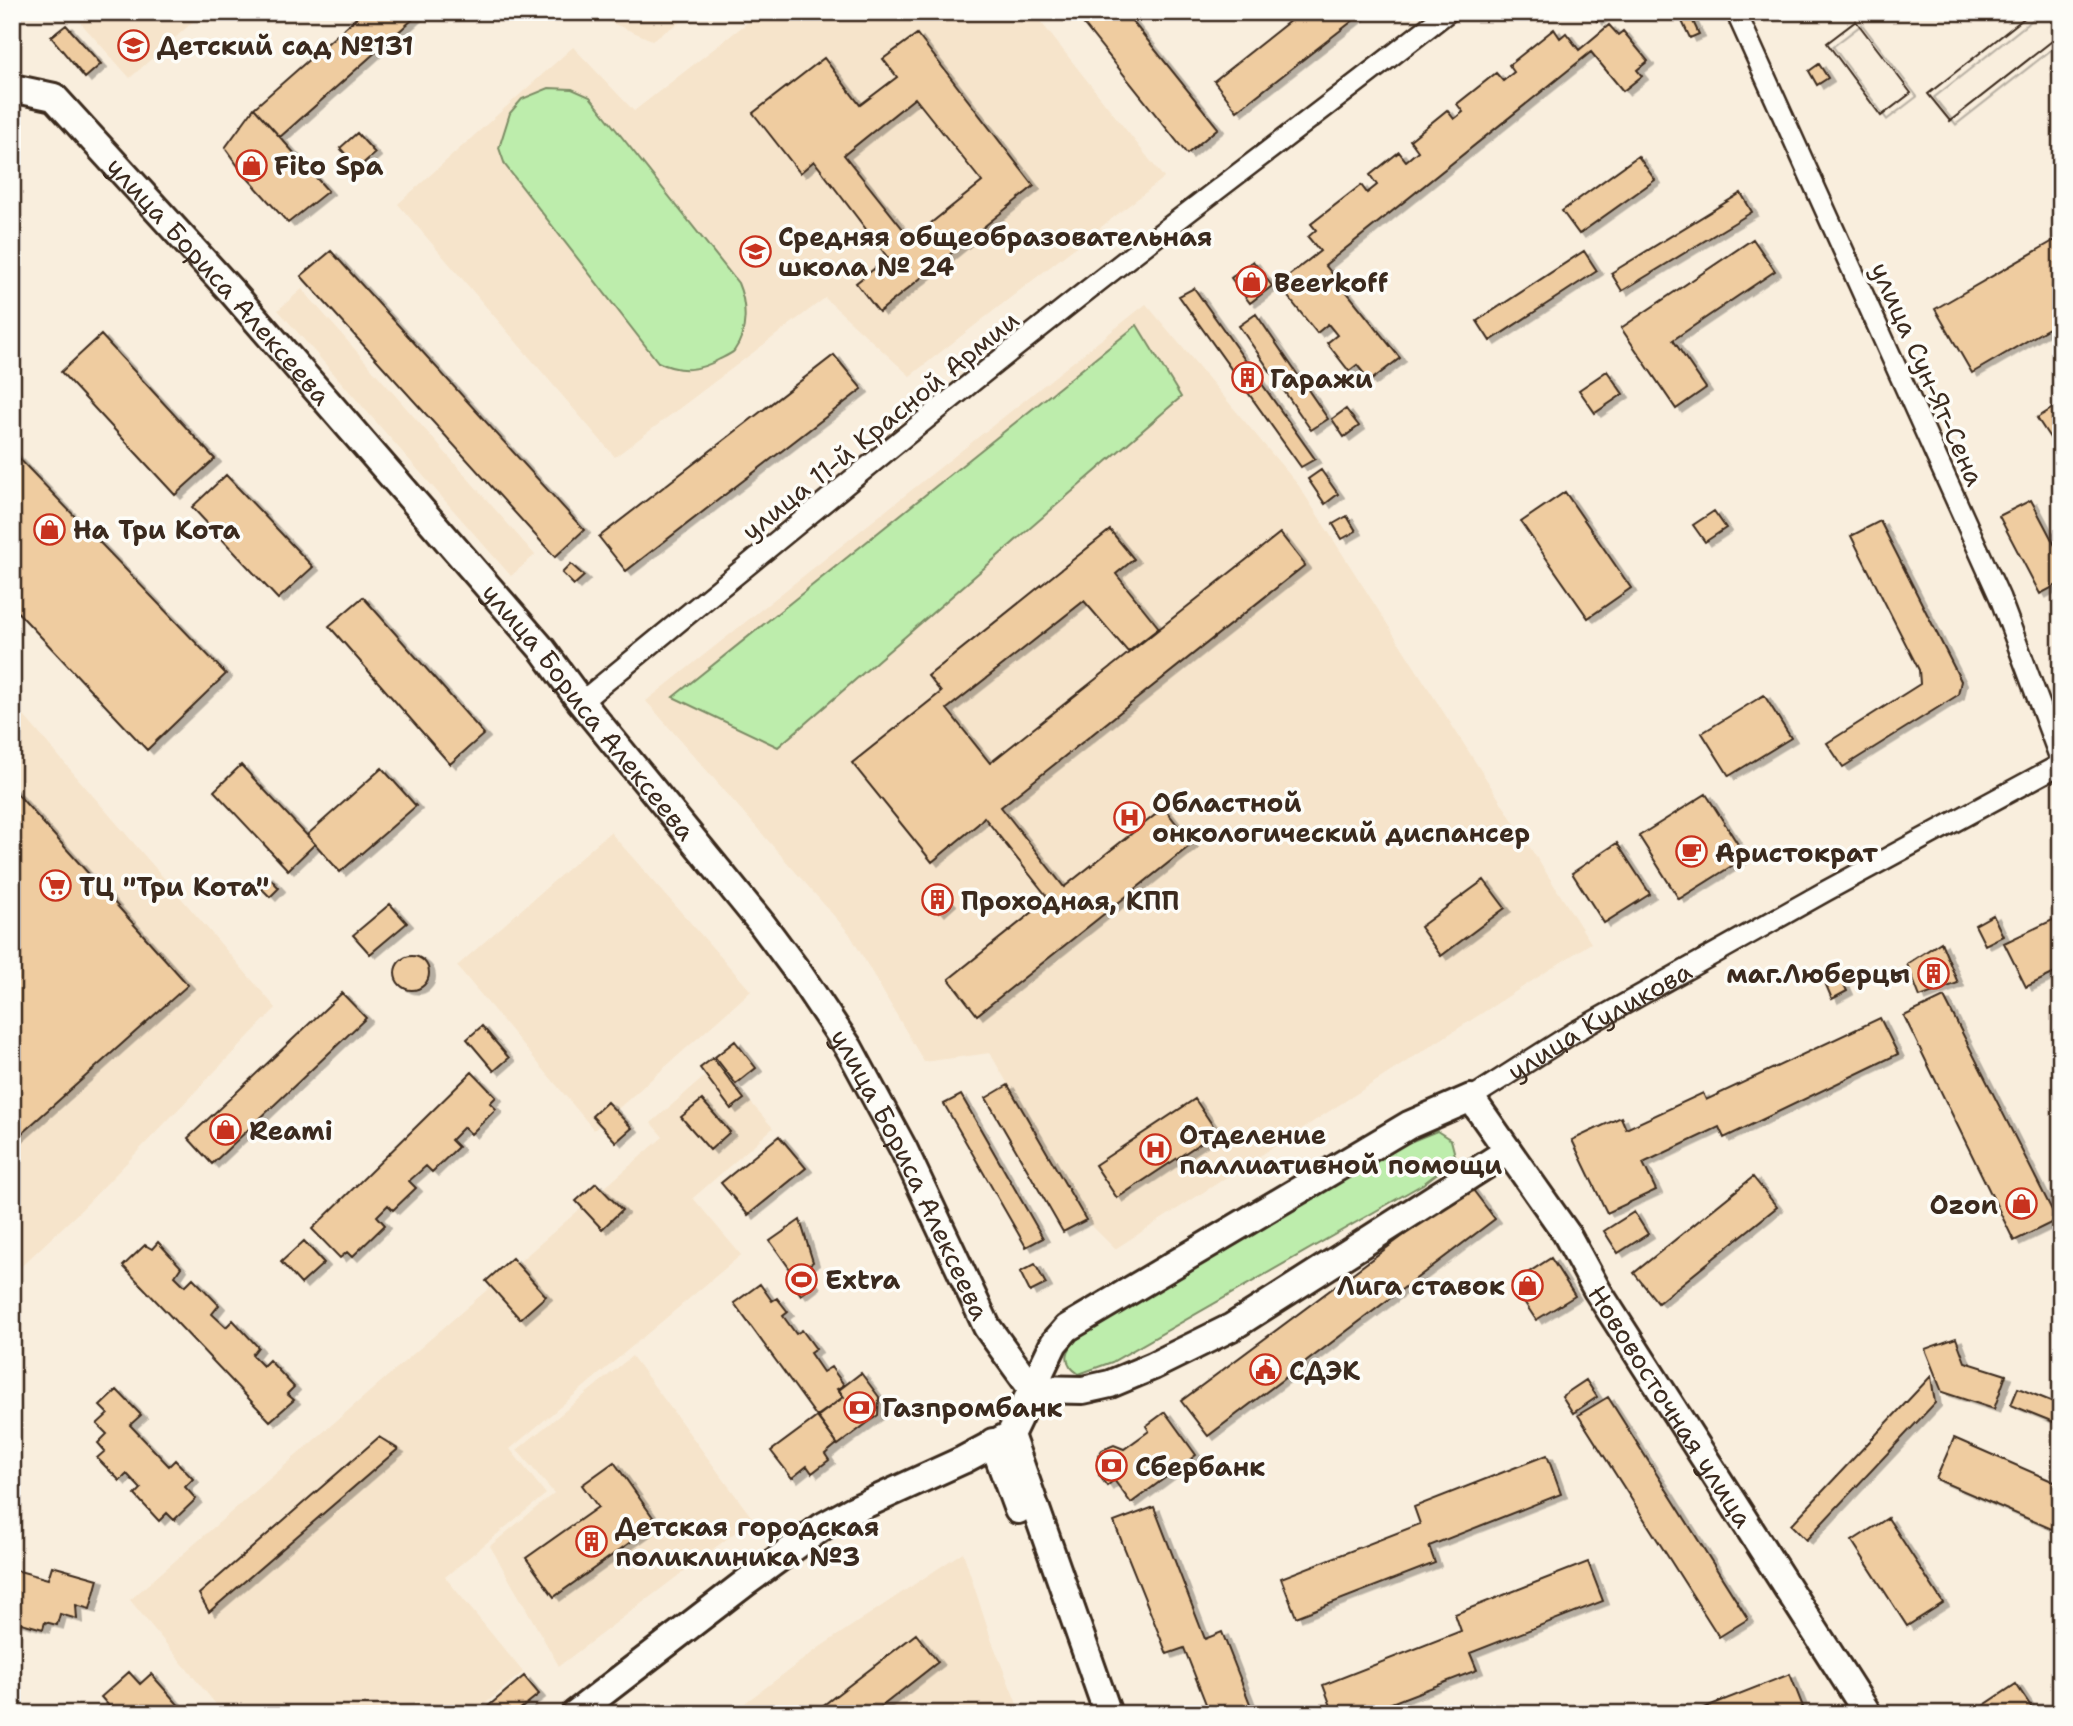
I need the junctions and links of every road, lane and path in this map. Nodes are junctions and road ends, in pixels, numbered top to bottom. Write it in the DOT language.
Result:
graph roads {
  1 [pos="1448,12"];
  2 [pos="1737,12"];
  3 [pos="12,88"];
  4 [pos="582,702"];
  5 [pos="2061,763"];
  6 [pos="1471,1098"];
  7 [pos="1508,1151"];
  8 [pos="1032,1389"];
  9 [pos="1002,1438"];
  10 [pos="1068,1625"];
  11 [pos="575,1714"];
  12 [pos="1090,1714"];
  13 [pos="1108,1714"];
  14 [pos="1868,1714"];
  1 -- 4 [label="street, улица 11-й Красной Армии"];
  2 -- 5 [label="street, улица Сун-Ят-Сена"];
  3 -- 4 [label="main road, улица Бориса Алексеева"];
  4 -- 8 [label="main road, улица Бориса Алексеева"];
  5 -- 6 [label="street, улица Куликова"];
  6 -- 7 [label="main road, Нововосточная улица"];
  6 -- 8 [label="main road"];
  7 -- 8 [label="main road"];
  7 -- 14 [label="main road, Нововосточная улица"];
  8 -- 9 [label="main road"];
  9 -- 10 [label="main road"];
  9 -- 11 [label="main road"];
  10 -- 12 [label="main road"];
  10 -- 13 [label="main road"];
}
